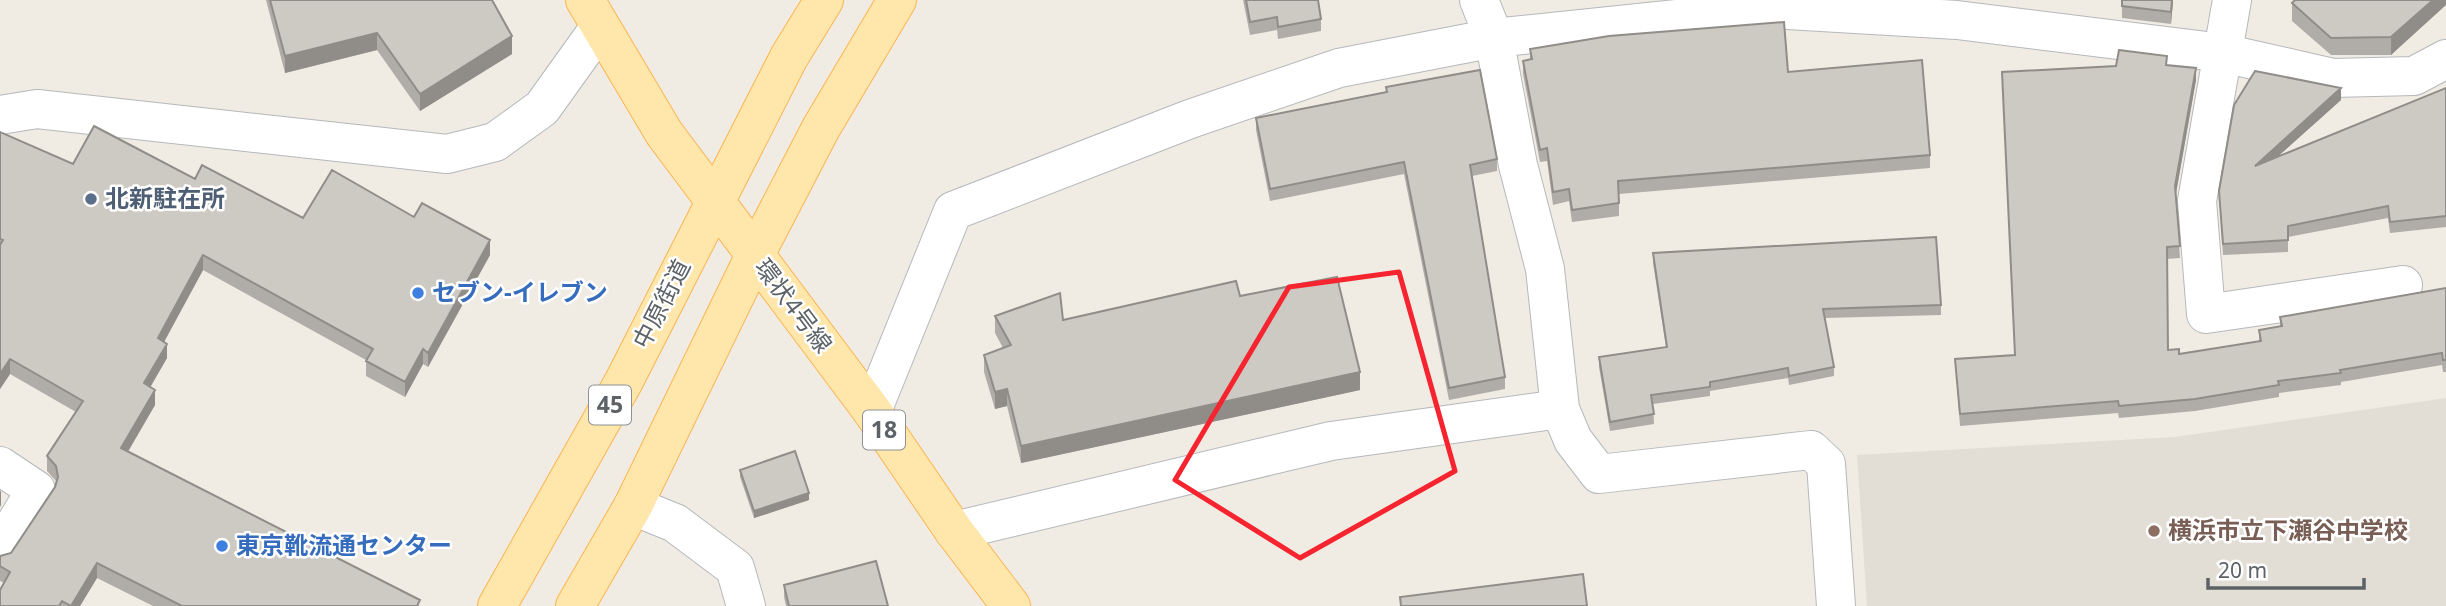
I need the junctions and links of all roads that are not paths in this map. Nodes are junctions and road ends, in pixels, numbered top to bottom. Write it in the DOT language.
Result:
graph roads {
  1 [pos="824,0"];
  2 [pos="897,0"];
  3 [pos="1479,0"];
  4 [pos="2232,0"];
  5 [pos="1772,4"];
  6 [pos="1611,13"];
  7 [pos="592,14"];
  8 [pos="1494,38"];
  9 [pos="2223,53"];
  10 [pos="2446,59"];
  11 [pos="0,115"];
  12 [pos="715,201"];
  13 [pos="755,255"];
  14 [pos="2403,285"];
  15 [pos="1560,410"];
  16 [pos="872,411"];
  17 [pos="0,466"];
  18 [pos="633,506"];
  19 [pos="954,531"];
  20 [pos="0,549"];
  21 [pos="497,606"];
  22 [pos="575,606"];
  23 [pos="746,606"];
  24 [pos="1011,606"];
  25 [pos="1836,606"];
  1 -- 12 [label="main road, 中原街道 / 45"];
  2 -- 13 [label="main road"];
  3 -- 8 [label="street"];
  4 -- 9 [label="street"];
  5 -- 6 [label="street"];
  5 -- 9 [label="street"];
  6 -- 8 [label="street"];
  7 -- 11 [label="street"];
  7 -- 12 [label="main road, 環状4号線 / 18"];
  8 -- 15 [label="street"];
  8 -- 16 [label="street"];
  9 -- 10 [label="street"];
  9 -- 14 [label="street"];
  12 -- 13 [label="main road, 環状4号線 / 18"];
  12 -- 21 [label="main road, 中原街道 / 45"];
  13 -- 16 [label="main road, 環状4号線 / 18"];
  13 -- 18 [label="main road"];
  15 -- 19 [label="street"];
  15 -- 25 [label="street"];
  16 -- 19 [label="main road, 環状4号線 / 18"];
  17 -- 20 [label="street"];
  18 -- 22 [label="main road"];
  18 -- 23 [label="street"];
  19 -- 24 [label="main road, 環状4号線 / 18"];
}
